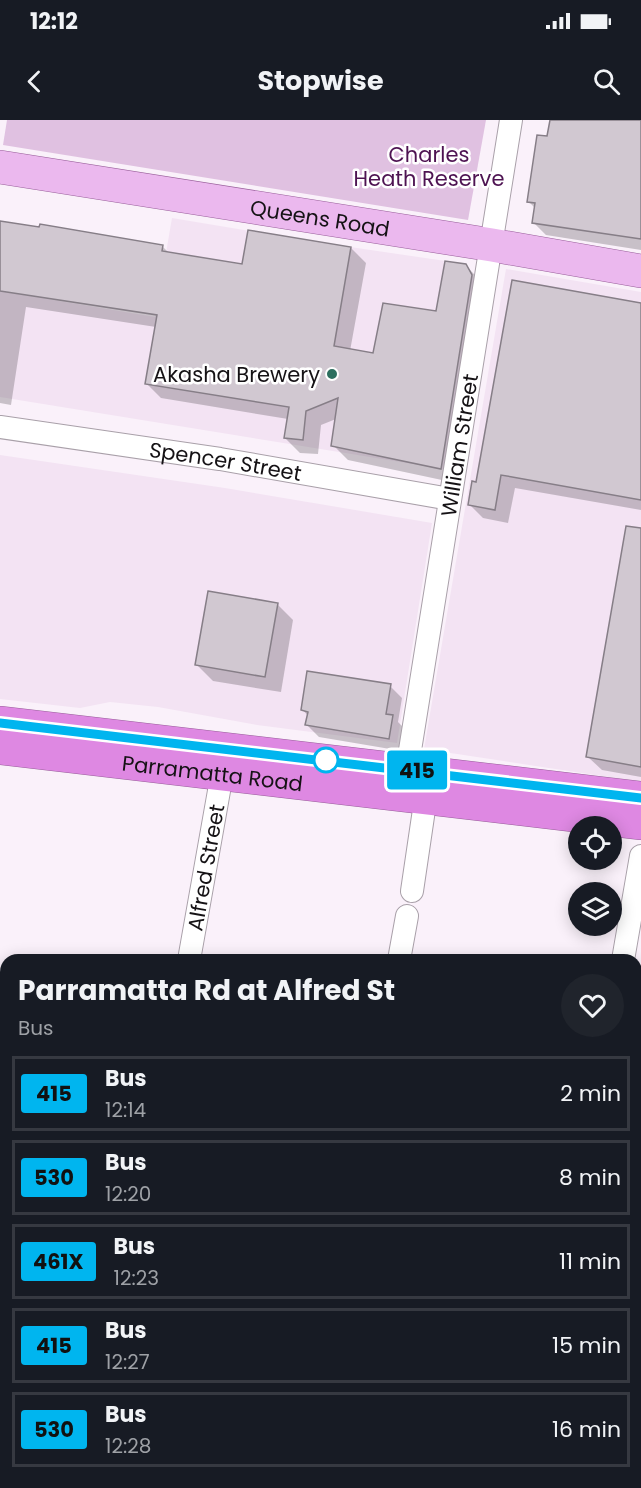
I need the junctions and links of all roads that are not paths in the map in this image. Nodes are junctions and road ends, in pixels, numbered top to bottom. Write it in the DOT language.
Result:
graph roads {
  1 [pos="511,120"];
  2 [pos="0,167"];
  3 [pos="492,244"];
  4 [pos="641,271"];
  5 [pos="0,427"];
  6 [pos="450,499"];
  7 [pos="0,723"];
  8 [pos="0,748"];
  9 [pos="408,769"];
  10 [pos="222,774"];
  11 [pos="426,796"];
  12 [pos="641,798"];
  13 [pos="641,823"];
  14 [pos="641,856"];
  15 [pos="412,891"];
  16 [pos="407,916"];
  17 [pos="190,954"];
  18 [pos="400,954"];
  19 [pos="624,954"];
  1 -- 3 [label="street, William Street"];
  2 -- 3 [label="main road, Queens Road"];
  3 -- 4 [label="main road, Queens Road"];
  3 -- 6 [label="street, William Street"];
  5 -- 6 [label="street, Spencer Street"];
  6 -- 9 [label="street, William Street"];
  7 -- 9 [label="highway, Parramatta Road"];
  8 -- 10 [label="highway, Parramatta Road"];
  9 -- 12 [label="highway, Parramatta Road"];
  10 -- 11 [label="highway, Parramatta Road"];
  10 -- 17 [label="street, Alfred Street"];
  11 -- 13 [label="highway, Parramatta Road"];
  11 -- 15 [label="street"];
  14 -- 19 [label="street"];
  16 -- 18 [label="street"];
}
